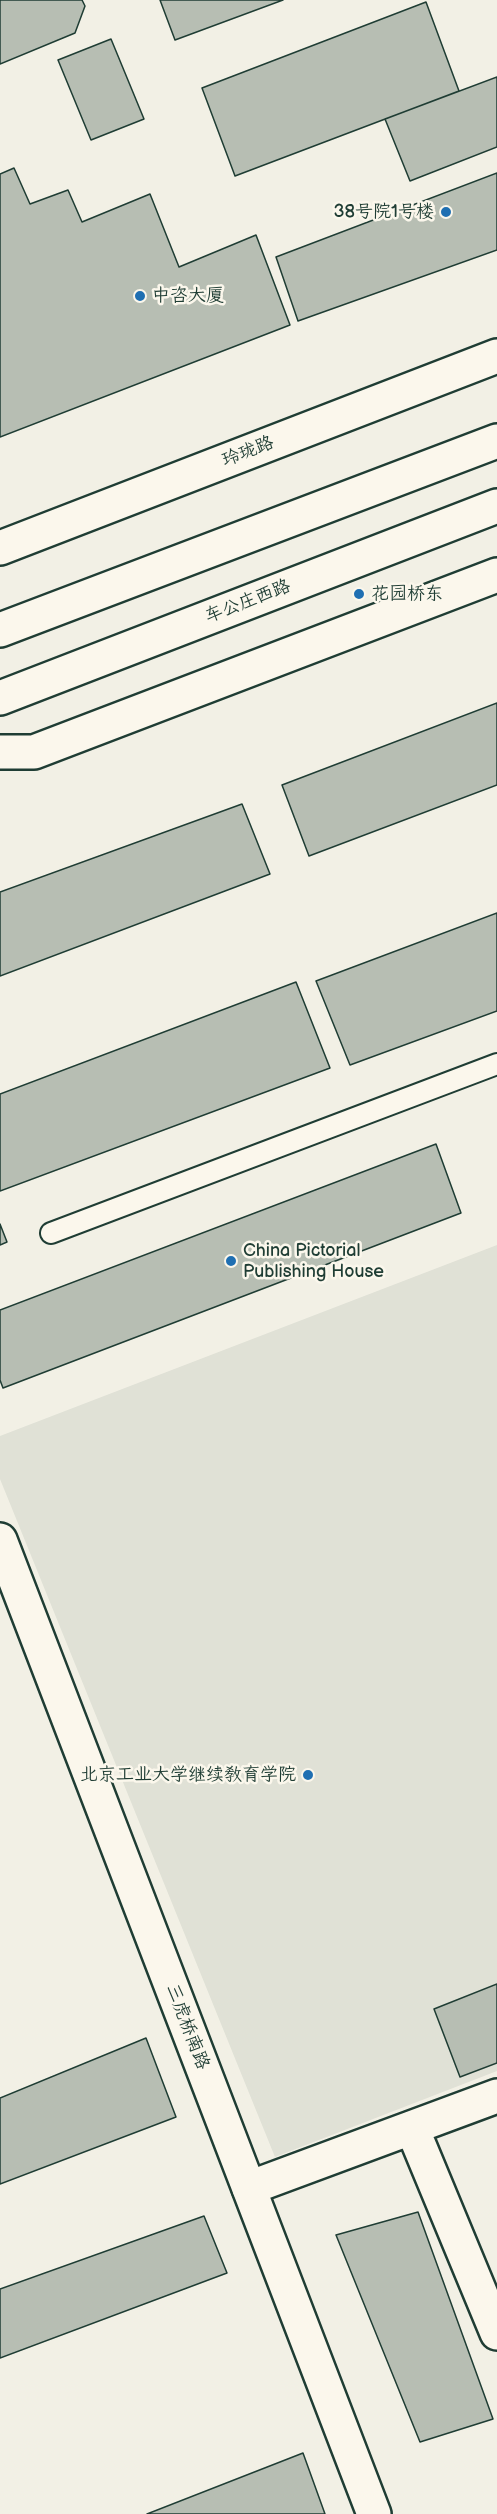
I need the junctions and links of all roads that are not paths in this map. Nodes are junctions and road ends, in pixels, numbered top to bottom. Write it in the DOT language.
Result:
graph roads {
  1 [pos="497,356"];
  2 [pos="497,441"];
  3 [pos="497,506"];
  4 [pos="0,548"];
  5 [pos="497,575"];
  6 [pos="0,630"];
  7 [pos="0,698"];
  8 [pos="0,752"];
  9 [pos="34,752"];
  10 [pos="0,766"];
  11 [pos="497,1064"];
  12 [pos="51,1233"];
  13 [pos="0,1540"];
  14 [pos="497,2096"];
  15 [pos="412,2128"];
  16 [pos="249,2188"];
  17 [pos="483,2263"];
  18 [pos="497,2333"];
  19 [pos="374,2514"];
  1 -- 4 [label="street, 玲珑路"];
  2 -- 6 [label="street"];
  3 -- 7 [label="street, 车公庄西路"];
  5 -- 9 [label="street"];
  8 -- 9 [label="street"];
  9 -- 10 [label="street"];
  11 -- 12 [label="lane"];
  13 -- 16 [label="street, 三虎桥南路"];
  14 -- 15 [label="street"];
  15 -- 16 [label="street"];
  15 -- 17 [label="street"];
  16 -- 19 [label="street, 三虎桥南路"];
  17 -- 18 [label="street"];
}
